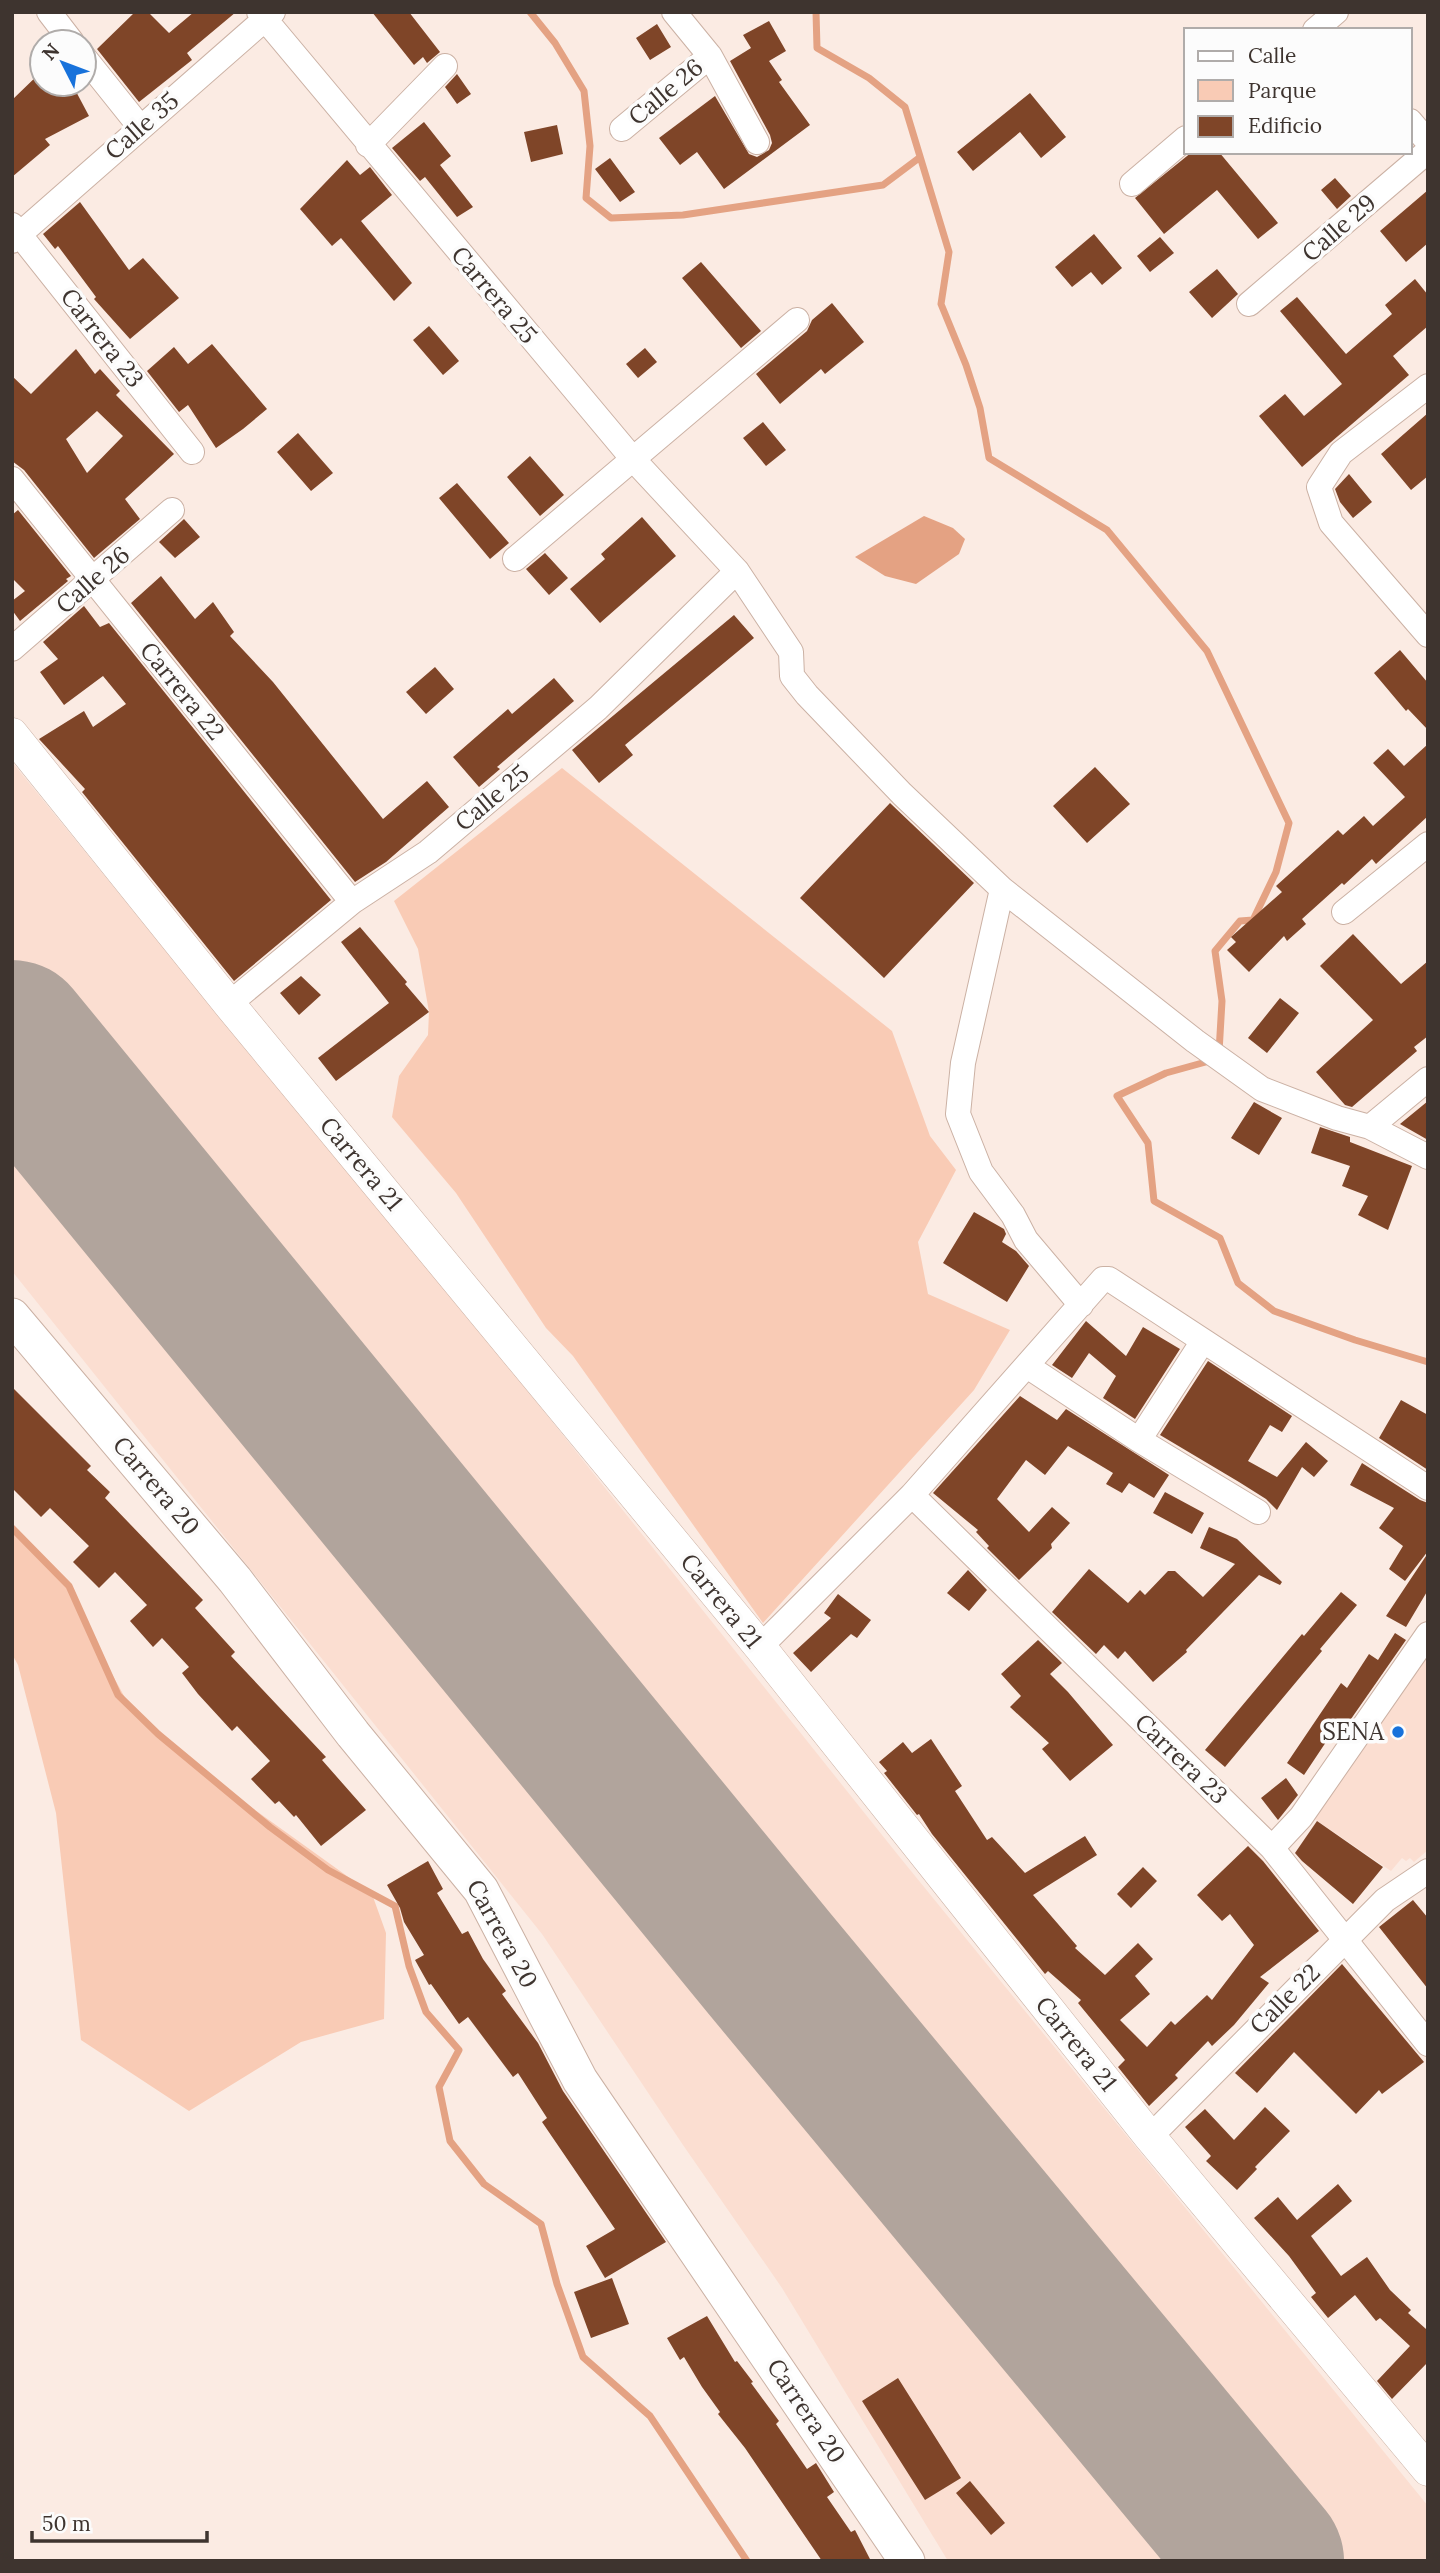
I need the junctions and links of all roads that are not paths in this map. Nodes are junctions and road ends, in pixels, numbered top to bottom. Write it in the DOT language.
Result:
graph roads {
  1 [pos="48,12"];
  2 [pos="674,12"];
  3 [pos="265,15"];
  4 [pos="61,28"];
  5 [pos="710,56"];
  6 [pos="445,66"];
  7 [pos="98,74"];
  8 [pos="1412,123"];
  9 [pos="140,127"];
  10 [pos="622,129"];
  11 [pos="1184,140"];
  12 [pos="757,142"];
  13 [pos="1428,142"];
  14 [pos="368,145"];
  15 [pos="1428,151"];
  16 [pos="1132,184"];
  17 [pos="15,233"];
  18 [pos="1249,304"];
  19 [pos="797,320"];
  20 [pos="1428,386"];
  21 [pos="192,452"];
  22 [pos="632,458"];
  23 [pos="12,479"];
  24 [pos="173,510"];
  25 [pos="515,559"];
  26 [pos="737,571"];
  27 [pos="94,580"];
  28 [pos="1425,625"];
  29 [pos="12,649"];
  30 [pos="12,734"];
  31 [pos="1428,844"];
  32 [pos="1002,889"];
  33 [pos="352,902"];
  34 [pos="1344,912"];
  35 [pos="229,1004"];
  36 [pos="1428,1079"];
  37 [pos="1370,1127"];
  38 [pos="1428,1157"];
  39 [pos="1081,1305"];
  40 [pos="12,1316"];
  41 [pos="1203,1341"];
  42 [pos="1027,1366"];
  43 [pos="1139,1440"];
  44 [pos="1428,1488"];
  45 [pos="912,1495"];
  46 [pos="1258,1512"];
  47 [pos="1428,1634"];
  48 [pos="760,1647"];
  49 [pos="1272,1848"];
  50 [pos="1428,1871"];
  51 [pos="1344,1939"];
  52 [pos="1428,2044"];
  53 [pos="1150,2137"];
  54 [pos="1428,2470"];
  55 [pos="907,2561"];
  1 -- 4 [label="street"];
  2 -- 5 [label="street"];
  3 -- 9 [label="street, Calle 35"];
  3 -- 14 [label="street, Carrera 25"];
  5 -- 10 [label="street, Calle 26"];
  5 -- 12 [label="street"];
  6 -- 14 [label="street"];
  7 -- 9 [label="street"];
  8 -- 13 [label="street"];
  9 -- 17 [label="street, Calle 35"];
  11 -- 16 [label="street"];
  14 -- 22 [label="street, Carrera 25"];
  15 -- 18 [label="street, Calle 29"];
  17 -- 21 [label="street, Carrera 23"];
  19 -- 22 [label="street"];
  20 -- 28 [label="street"];
  22 -- 25 [label="street"];
  22 -- 26 [label="street, Carrera 25"];
  23 -- 27 [label="street, Carrera 22"];
  24 -- 27 [label="street, Calle 26"];
  26 -- 32 [label="street, Carrera 25"];
  26 -- 33 [label="street, Calle 25"];
  27 -- 29 [label="street, Calle 26"];
  27 -- 33 [label="street, Carrera 22"];
  30 -- 35 [label="street, Carrera 21"];
  31 -- 34 [label="street"];
  32 -- 37 [label="street, Carrera 25"];
  32 -- 39 [label="street"];
  33 -- 35 [label="street, Calle 25"];
  35 -- 48 [label="street, Carrera 21"];
  36 -- 37 [label="street"];
  37 -- 38 [label="street, Carrera 25"];
  39 -- 41 [label="street"];
  39 -- 42 [label="street"];
  40 -- 55 [label="main road, Carrera 20"];
  41 -- 43 [label="street"];
  41 -- 44 [label="street"];
  42 -- 43 [label="street"];
  42 -- 45 [label="street"];
  43 -- 46 [label="street"];
  45 -- 48 [label="street"];
  45 -- 49 [label="street, Carrera 23"];
  47 -- 49 [label="street"];
  48 -- 53 [label="street, Carrera 21"];
  49 -- 51 [label="street, Carrera 23"];
  50 -- 51 [label="street, Calle 22"];
  51 -- 52 [label="street, Carrera 23"];
  51 -- 53 [label="street, Calle 22"];
  53 -- 54 [label="street, Carrera 21"];
}
